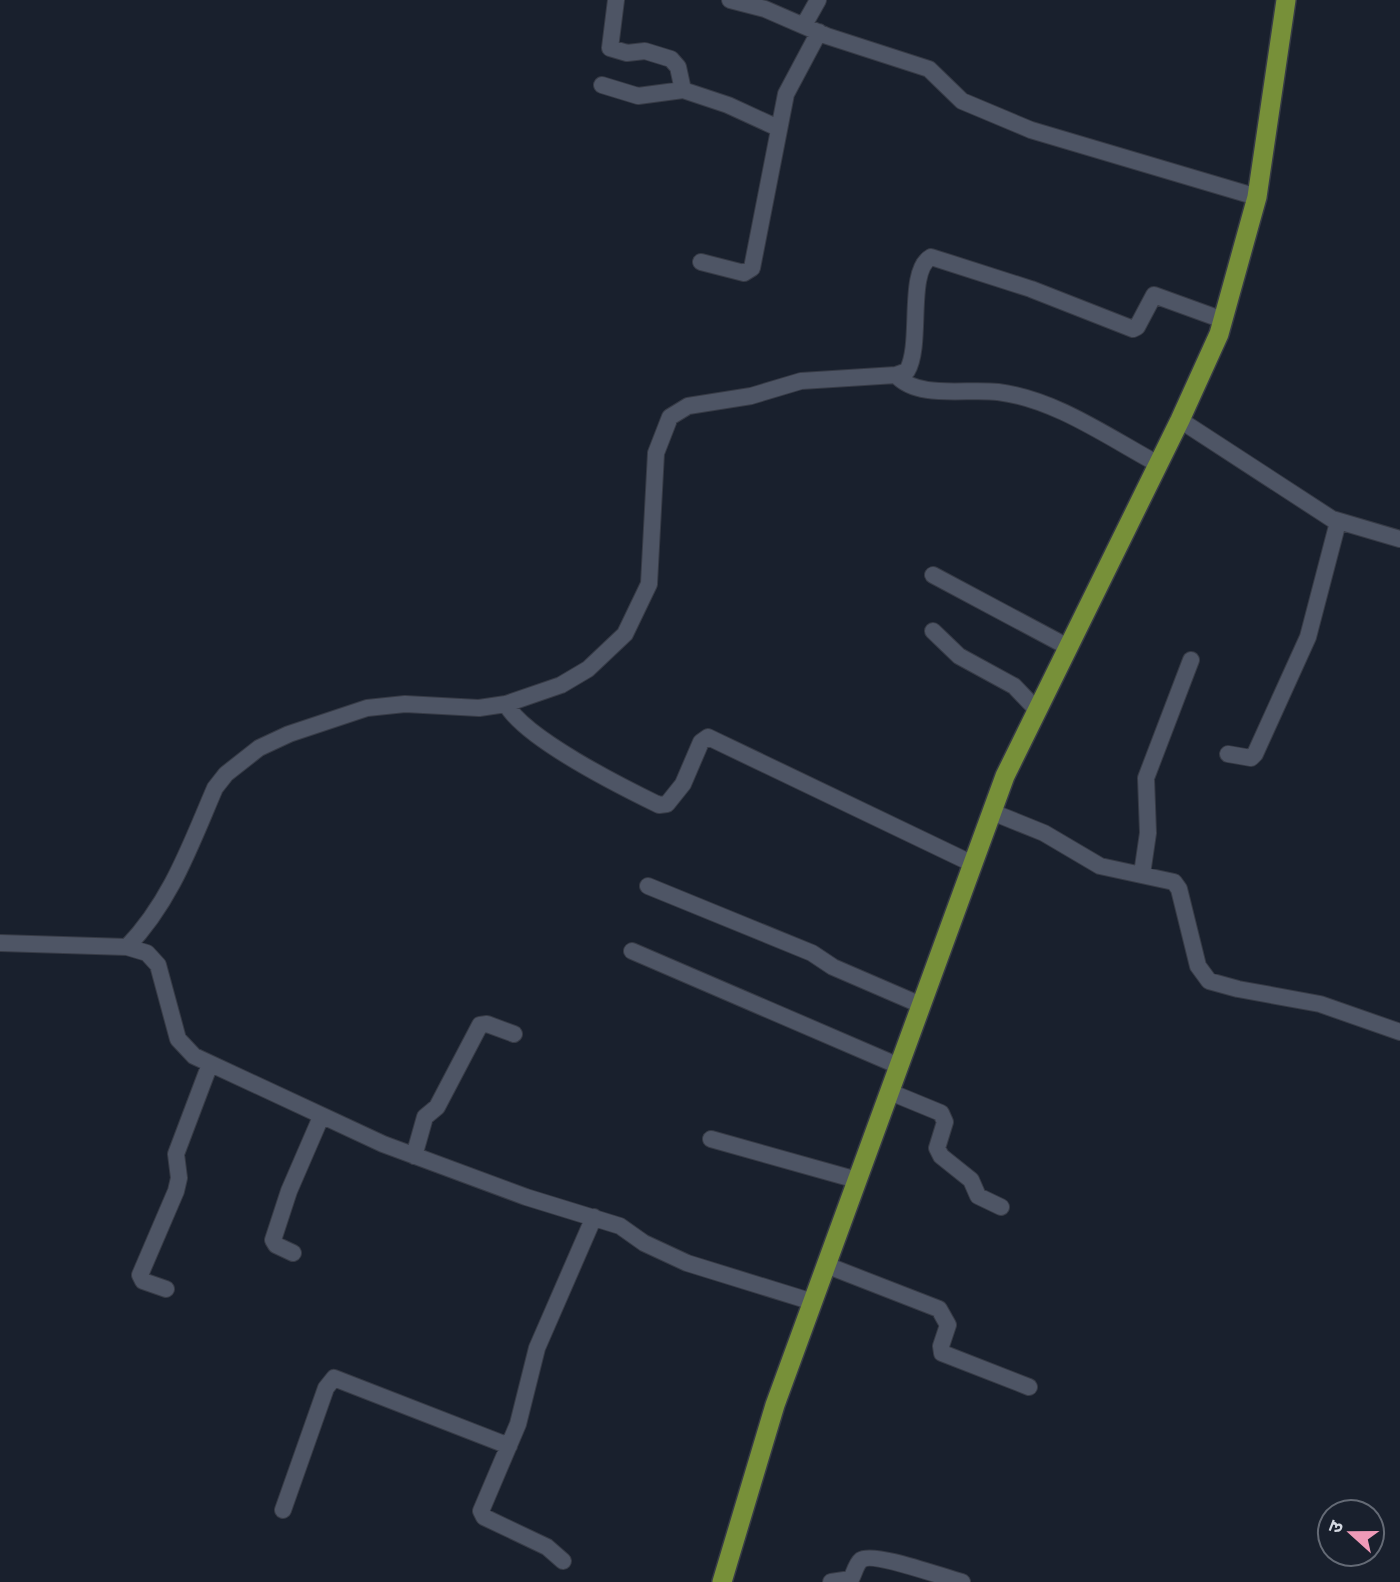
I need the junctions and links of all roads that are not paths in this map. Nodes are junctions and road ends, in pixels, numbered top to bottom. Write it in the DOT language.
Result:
graph roads {
  1 [pos="615,0"];
  2 [pos="730,0"];
  3 [pos="818,0"];
  4 [pos="1286,0"];
  5 [pos="776,7"];
  6 [pos="812,29"];
  7 [pos="602,85"];
  8 [pos="683,90"];
  9 [pos="778,128"];
  10 [pos="1256,197"];
  11 [pos="701,262"];
  12 [pos="1223,320"];
  13 [pos="900,379"];
  14 [pos="1180,421"];
  15 [pos="1158,464"];
  16 [pos="1338,522"];
  17 [pos="1400,539"];
  18 [pos="933,575"];
  19 [pos="933,631"];
  20 [pos="1069,647"];
  21 [pos="1191,660"];
  22 [pos="506,704"];
  23 [pos="1037,710"];
  24 [pos="1228,754"];
  25 [pos="992,812"];
  26 [pos="973,864"];
  27 [pos="1142,874"];
  28 [pos="648,886"];
  29 [pos="0,943"];
  30 [pos="138,951"];
  31 [pos="632,951"];
  32 [pos="921,1005"];
  33 [pos="1400,1032"];
  34 [pos="514,1034"];
  35 [pos="210,1064"];
  36 [pos="899,1066"];
  37 [pos="890,1092"];
  38 [pos="321,1117"];
  39 [pos="711,1139"];
  40 [pos="414,1156"];
  41 [pos="857,1180"];
  42 [pos="1002,1207"];
  43 [pos="594,1217"];
  44 [pos="293,1253"];
  45 [pos="826,1265"];
  46 [pos="166,1289"];
  47 [pos="813,1302"];
  48 [pos="1029,1387"];
  49 [pos="509,1446"];
  50 [pos="283,1510"];
  51 [pos="564,1561"];
  52 [pos="722,1582"];
  53 [pos="831,1582"];
  54 [pos="962,1582"];
  1 -- 8 [label="street"];
  2 -- 5 [label="street"];
  3 -- 6 [label="street"];
  4 -- 10 [label="main road"];
  5 -- 6 [label="street"];
  6 -- 9 [label="street"];
  6 -- 10 [label="street"];
  7 -- 8 [label="street"];
  8 -- 9 [label="street"];
  9 -- 11 [label="street"];
  10 -- 12 [label="main road"];
  12 -- 13 [label="street"];
  12 -- 14 [label="main road"];
  13 -- 15 [label="street"];
  13 -- 22 [label="street"];
  14 -- 15 [label="main road"];
  14 -- 16 [label="street"];
  15 -- 20 [label="main road"];
  16 -- 17 [label="street"];
  16 -- 24 [label="street"];
  18 -- 20 [label="street"];
  19 -- 23 [label="street"];
  20 -- 23 [label="main road"];
  21 -- 27 [label="street"];
  22 -- 26 [label="street"];
  22 -- 30 [label="street"];
  23 -- 25 [label="main road"];
  25 -- 26 [label="main road"];
  25 -- 27 [label="street"];
  26 -- 32 [label="main road"];
  27 -- 33 [label="street"];
  28 -- 32 [label="street"];
  29 -- 30 [label="street"];
  30 -- 35 [label="street"];
  31 -- 36 [label="street"];
  32 -- 36 [label="main road"];
  34 -- 40 [label="street"];
  35 -- 38 [label="street"];
  35 -- 46 [label="street"];
  36 -- 37 [label="main road"];
  37 -- 41 [label="main road"];
  37 -- 42 [label="street"];
  38 -- 40 [label="street"];
  38 -- 44 [label="street"];
  39 -- 41 [label="street"];
  40 -- 43 [label="street"];
  41 -- 45 [label="main road"];
  43 -- 47 [label="street"];
  43 -- 49 [label="street"];
  45 -- 47 [label="main road"];
  45 -- 48 [label="street"];
  47 -- 52 [label="main road"];
  49 -- 50 [label="street"];
  49 -- 51 [label="street"];
  53 -- 54 [label="street"];
}
